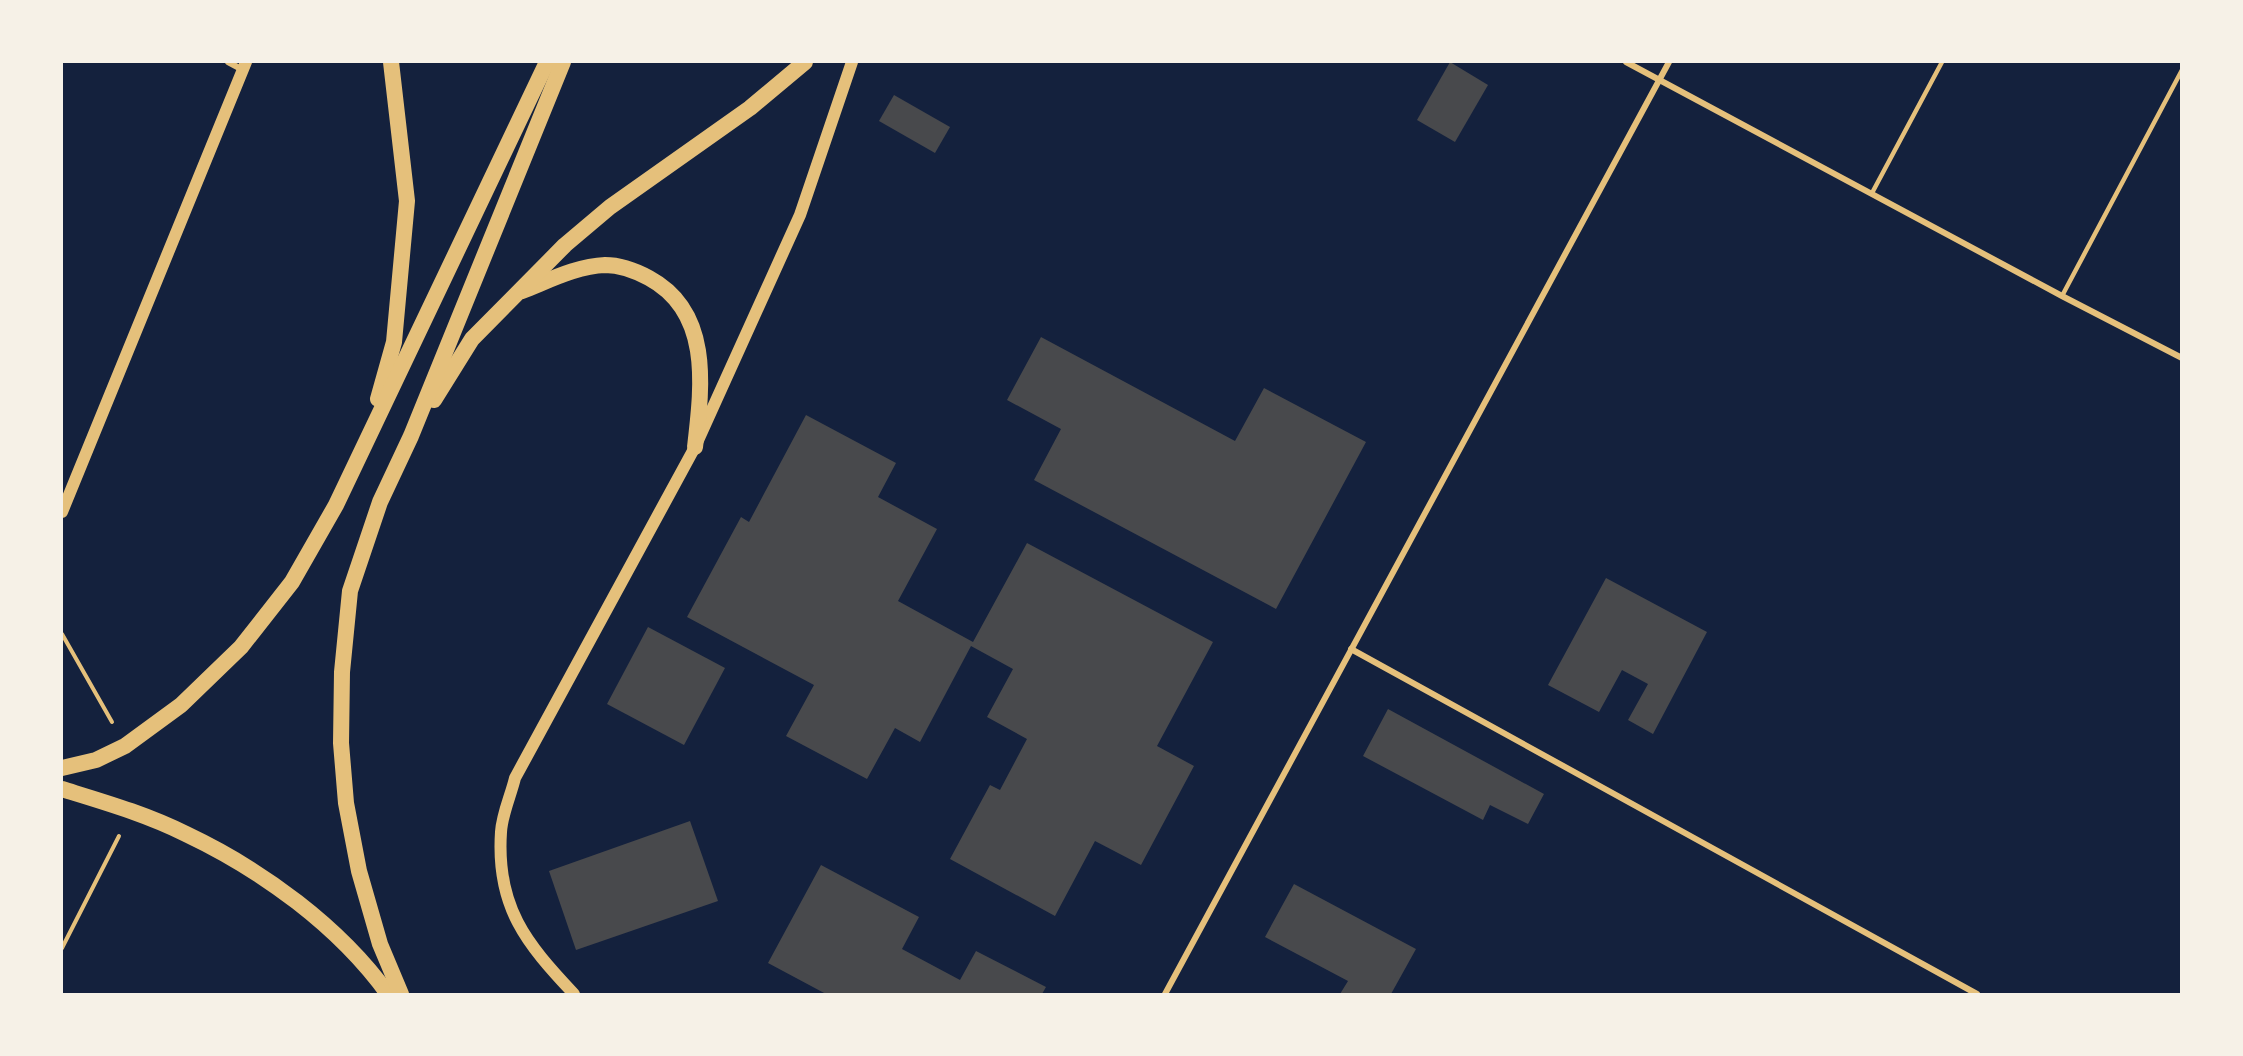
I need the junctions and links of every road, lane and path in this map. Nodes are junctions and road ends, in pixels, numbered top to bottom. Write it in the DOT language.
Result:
graph roads {
  1 [pos="228,62"];
  2 [pos="391,62"];
  3 [pos="547,62"];
  4 [pos="563,62"];
  5 [pos="805,62"];
  6 [pos="852,62"];
  7 [pos="1626,62"];
  8 [pos="1669,62"];
  9 [pos="1942,62"];
  10 [pos="245,65"];
  11 [pos="2181,70"];
  12 [pos="1660,79"];
  13 [pos="1872,193"];
  14 [pos="513,295"];
  15 [pos="2062,296"];
  16 [pos="2181,358"];
  17 [pos="411,436"];
  18 [pos="367,440"];
  19 [pos="695,447"];
  20 [pos="62,512"];
  21 [pos="1352,649"];
  22 [pos="62,768"];
  23 [pos="62,789"];
  24 [pos="388,994"];
  25 [pos="401,994"];
  26 [pos="574,994"];
  27 [pos="1165,994"];
  28 [pos="1977,994"];
  1 -- 10 [label="street"];
  2 -- 18 [label="highway"];
  3 -- 18 [label="highway"];
  4 -- 17 [label="highway"];
  5 -- 14 [label="highway"];
  6 -- 19 [label="main road"];
  7 -- 12 [label="street"];
  8 -- 12 [label="street"];
  9 -- 13 [label="lane"];
  10 -- 20 [label="main road"];
  11 -- 15 [label="lane"];
  12 -- 13 [label="street"];
  12 -- 21 [label="street"];
  13 -- 15 [label="street"];
  14 -- 17 [label="highway"];
  14 -- 19 [label="highway"];
  15 -- 16 [label="street"];
  17 -- 25 [label="highway"];
  18 -- 22 [label="highway"];
  19 -- 26 [label="main road"];
  21 -- 27 [label="street"];
  21 -- 28 [label="street"];
  23 -- 24 [label="highway"];
}
